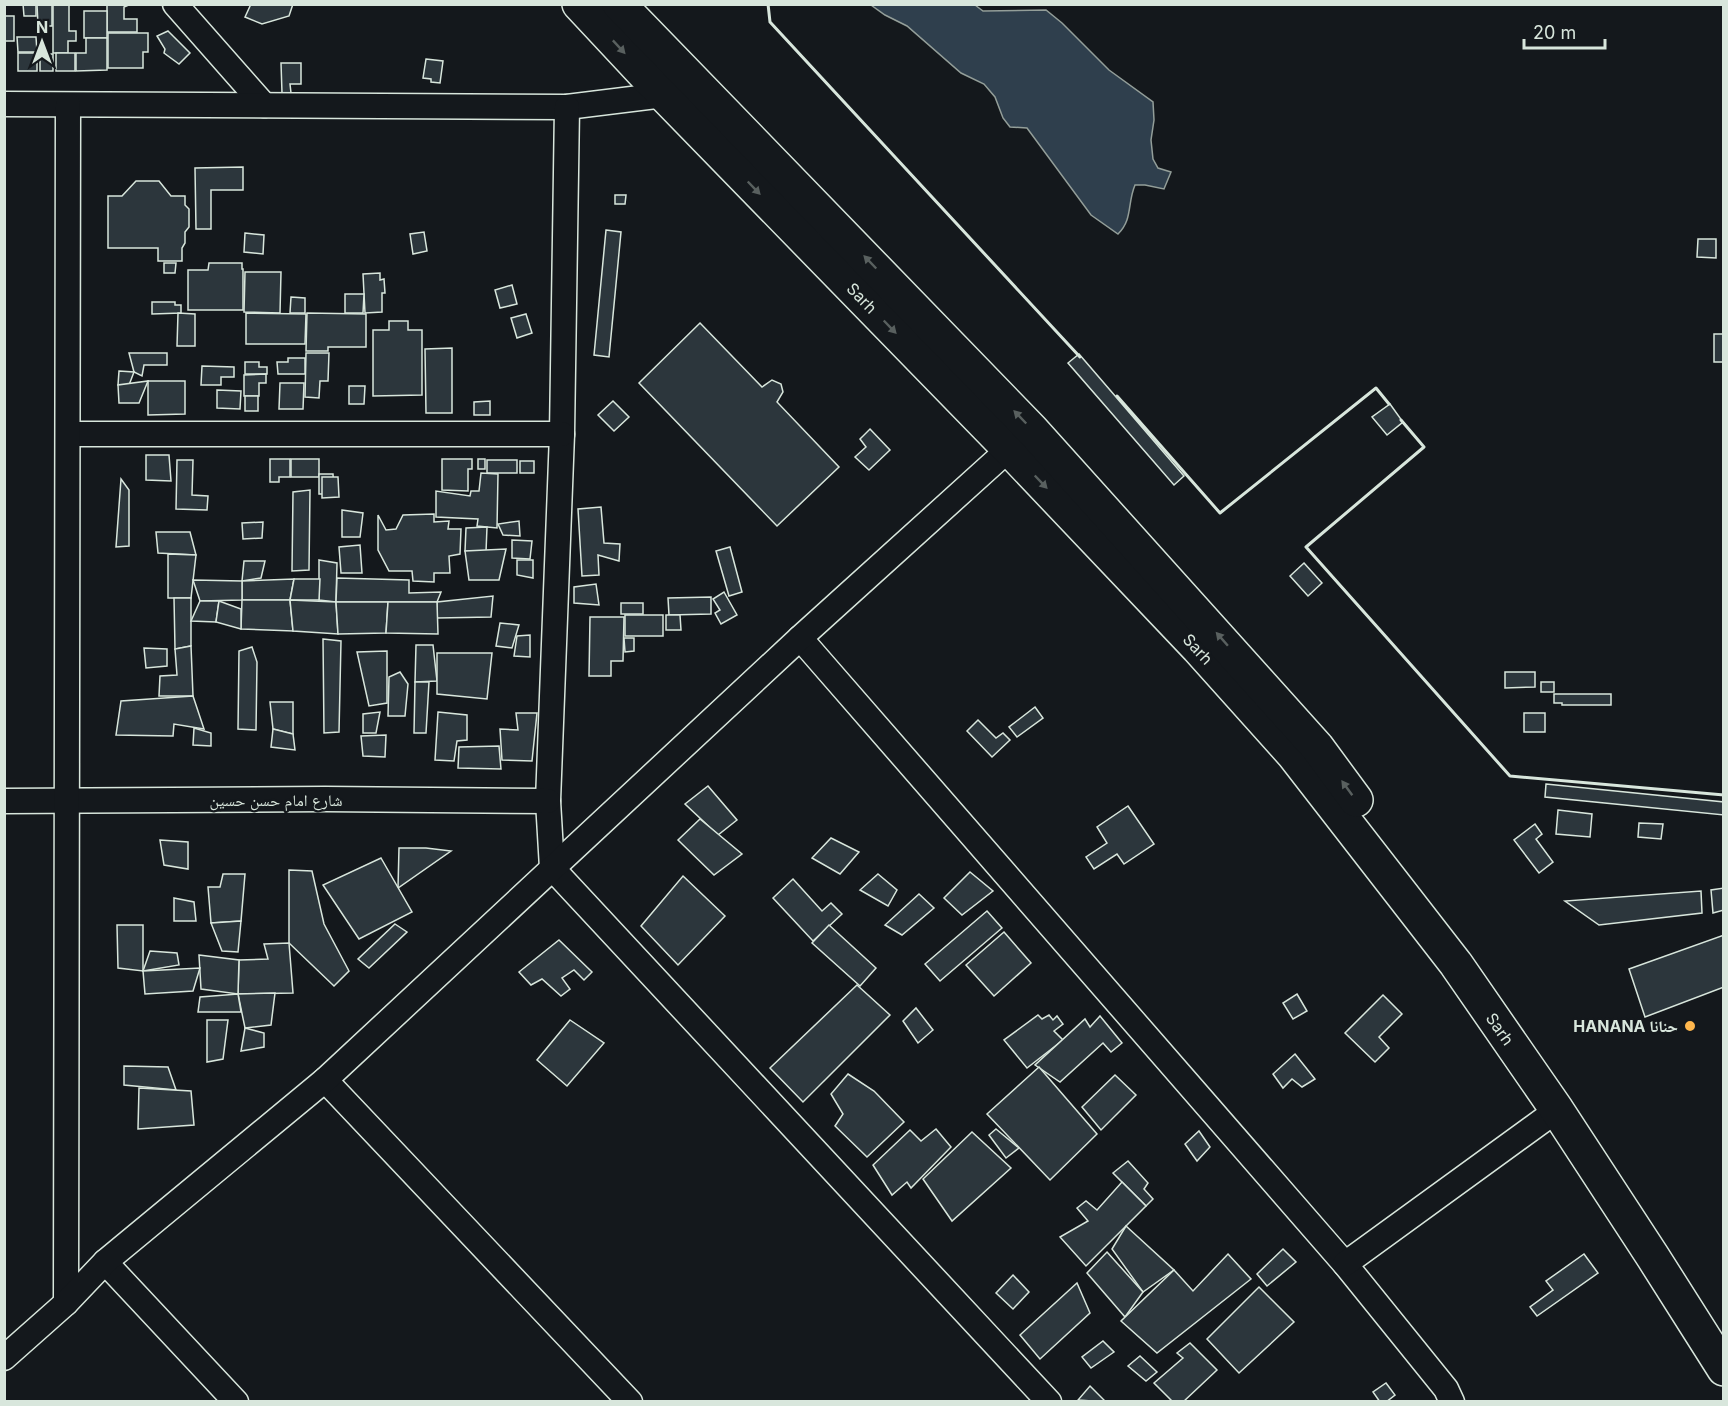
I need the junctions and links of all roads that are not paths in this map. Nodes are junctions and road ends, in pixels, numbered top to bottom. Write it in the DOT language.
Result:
graph roads {
  1 [pos="175,4"];
  2 [pos="579,4"];
  3 [pos="619,4"];
  4 [pos="664,95"];
  5 [pos="4,104"];
  6 [pos="68,105"];
  7 [pos="264,105"];
  8 [pos="567,107"];
  9 [pos="68,434"];
  10 [pos="562,434"];
  11 [pos="1009,449"];
  12 [pos="800,638"];
  13 [pos="4,801"];
  14 [pos="548,801"];
  15 [pos="65,802"];
  16 [pos="552,868"];
  17 [pos="325,1080"];
  18 [pos="1557,1110"];
  19 [pos="105,1262"];
  20 [pos="1345,1264"];
  21 [pos="66,1303"];
  22 [pos="1724,1339"];
  23 [pos="4,1358"];
  24 [pos="1724,1370"];
  25 [pos="236,1401"];
  26 [pos="630,1401"];
  27 [pos="1049,1401"];
  28 [pos="1452,1401"];
  1 -- 7 [label="street"];
  2 -- 4 [label="highway, Sarh, one-way"];
  22 -- 3 [label="highway, Sarh, one-way"];
  4 -- 8 [label="street"];
  4 -- 11 [label="highway, Sarh, one-way"];
  5 -- 6 [label="street"];
  6 -- 7 [label="street"];
  6 -- 9 [label="street"];
  7 -- 8 [label="street"];
  8 -- 10 [label="street"];
  9 -- 10 [label="street"];
  9 -- 15 [label="street"];
  10 -- 14 [label="street"];
  11 -- 12 [label="street"];
  11 -- 18 [label="highway, Sarh, one-way"];
  12 -- 16 [label="street"];
  12 -- 20 [label="street"];
  13 -- 15 [label="street, شارع امام حسن حسين"];
  14 -- 15 [label="street, شارع امام حسن حسين"];
  14 -- 16 [label="street"];
  15 -- 21 [label="street"];
  16 -- 17 [label="street"];
  16 -- 27 [label="street"];
  17 -- 19 [label="street"];
  17 -- 26 [label="street"];
  18 -- 20 [label="street"];
  18 -- 24 [label="highway, Sarh"];
  19 -- 21 [label="street"];
  19 -- 25 [label="street"];
  20 -- 28 [label="street"];
  21 -- 23 [label="street"];
}
